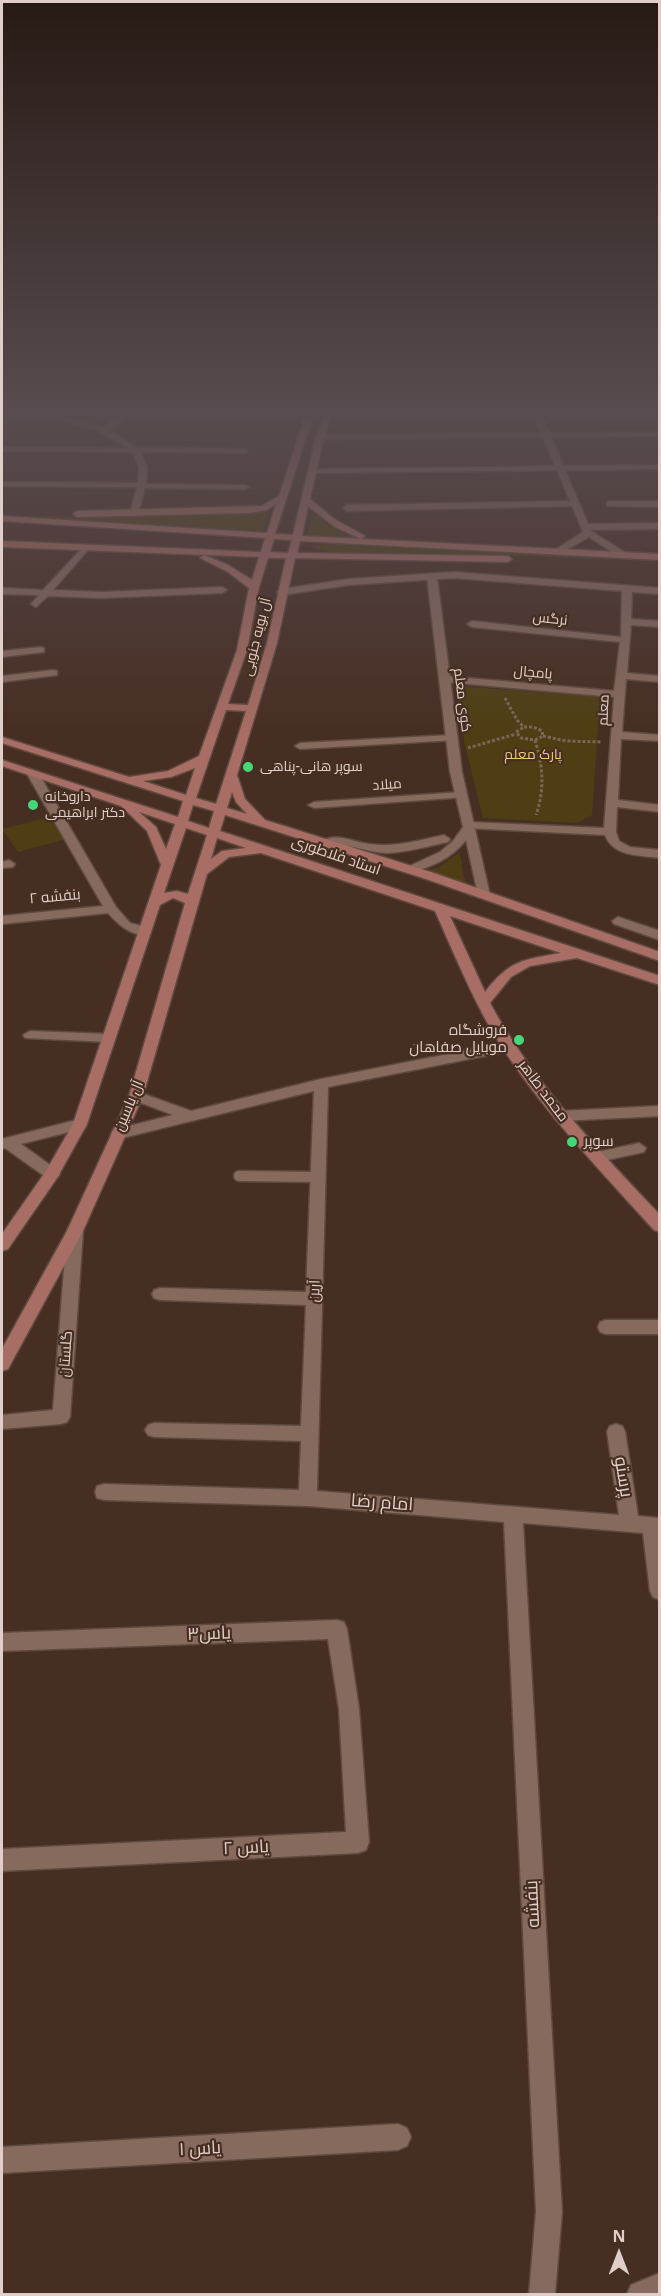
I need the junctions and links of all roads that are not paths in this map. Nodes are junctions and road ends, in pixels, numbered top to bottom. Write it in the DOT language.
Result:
graph roads {
  1 [pos="61,520"];
  2 [pos="276,520"];
  3 [pos="301,520"];
  4 [pos="330,520"];
  5 [pos="582,520"];
  6 [pos="660,526"];
  7 [pos="586,530"];
  8 [pos="272,535"];
  9 [pos="297,538"];
  10 [pos="384,542"];
  11 [pos="2,544"];
  12 [pos="85,548"];
  13 [pos="178,552"];
  14 [pos="556,552"];
  15 [pos="265,555"];
  16 [pos="623,555"];
  17 [pos="292,556"];
  18 [pos="344,557"];
  19 [pos="660,557"];
  20 [pos="660,567"];
  21 [pos="285,576"];
  22 [pos="432,577"];
  23 [pos="254,587"];
  24 [pos="222,590"];
  25 [pos="627,590"];
  26 [pos="2,591"];
  27 [pos="660,591"];
  28 [pos="47,592"];
  29 [pos="282,592"];
  30 [pos="36,604"];
  31 [pos="626,622"];
  32 [pos="472,624"];
  33 [pos="660,624"];
  34 [pos="626,640"];
  35 [pos="41,650"];
  36 [pos="2,654"];
  37 [pos="53,673"];
  38 [pos="622,676"];
  39 [pos="2,679"];
  40 [pos="445,679"];
  41 [pos="660,679"];
  42 [pos="619,694"];
  43 [pos="223,707"];
  44 [pos="252,708"];
  45 [pos="452,738"];
  46 [pos="617,738"];
  47 [pos="660,738"];
  48 [pos="2,740"];
  49 [pos="300,746"];
  50 [pos="204,758"];
  51 [pos="2,763"];
  52 [pos="33,774"];
  53 [pos="231,776"];
  54 [pos="123,778"];
  55 [pos="462,795"];
  56 [pos="116,800"];
  57 [pos="189,800"];
  58 [pos="613,804"];
  59 [pos="314,805"];
  60 [pos="660,809"];
  61 [pos="221,810"];
  62 [pos="182,821"];
  63 [pos="263,823"];
  64 [pos="469,826"];
  65 [pos="214,832"];
  66 [pos="610,832"];
  67 [pos="444,839"];
  68 [pos="326,843"];
  69 [pos="267,850"];
  70 [pos="660,854"];
  71 [pos="167,865"];
  72 [pos="409,869"];
  73 [pos="201,872"];
  74 [pos="484,895"];
  75 [pos="155,903"];
  76 [pos="190,908"];
  77 [pos="111,909"];
  78 [pos="441,910"];
  79 [pos="2,920"];
  80 [pos="618,921"];
  81 [pos="145,931"];
  82 [pos="660,936"];
  83 [pos="578,953"];
  84 [pos="660,957"];
  85 [pos="660,981"];
  86 [pos="483,1003"];
  87 [pos="30,1035"];
  88 [pos="109,1038"];
  89 [pos="510,1047"];
  90 [pos="321,1084"];
  91 [pos="136,1096"];
  92 [pos="660,1111"];
  93 [pos="187,1115"];
  94 [pos="560,1116"];
  95 [pos="80,1124"];
  96 [pos="118,1134"];
  97 [pos="5,1144"];
  98 [pos="639,1148"];
  99 [pos="598,1158"];
  100 [pos="52,1174"];
  101 [pos="239,1176"];
  102 [pos="318,1177"];
  103 [pos="660,1226"];
  104 [pos="75,1231"];
  105 [pos="2,1245"];
  106 [pos="160,1294"];
  107 [pos="314,1299"];
  108 [pos="606,1327"];
  109 [pos="660,1328"];
  110 [pos="2,1364"];
  111 [pos="2,1422"];
  112 [pos="154,1430"];
  113 [pos="615,1431"];
  114 [pos="310,1434"];
  115 [pos="104,1492"];
  116 [pos="308,1498"];
  117 [pos="513,1514"];
  118 [pos="630,1523"];
  119 [pos="655,1525"];
  120 [pos="660,1590"];
  121 [pos="2,1642"];
  122 [pos="349,1709"];
  123 [pos="2,1860"];
  124 [pos="398,2137"];
  125 [pos="2,2160"];
  126 [pos="660,2286"];
  127 [pos="542,2295"];
  128 [pos="640,2295"];
  1 -- 8 [label="main road"];
  2 -- 8 [label="main road, آل بویه جنوبی"];
  3 -- 9 [label="main road, آل بویه جنوبی"];
  4 -- 10 [label="main road"];
  5 -- 7 [label="street"];
  6 -- 7 [label="street"];
  7 -- 14 [label="street"];
  7 -- 16 [label="street"];
  8 -- 9 [label="main road"];
  8 -- 15 [label="main road, آل بویه جنوبی"];
  9 -- 10 [label="main road"];
  9 -- 17 [label="main road, آل بویه جنوبی"];
  10 -- 14 [label="main road"];
  11 -- 12 [label="main road"];
  12 -- 13 [label="main road"];
  12 -- 28 [label="street"];
  13 -- 15 [label="main road"];
  13 -- 23 [label="main road"];
  14 -- 16 [label="main road"];
  15 -- 17 [label="main road"];
  15 -- 23 [label="main road, آل بویه جنوبی"];
  16 -- 19 [label="main road"];
  17 -- 18 [label="main road"];
  17 -- 21 [label="main road, آل بویه جنوبی"];
  18 -- 20 [label="main road"];
  18 -- 21 [label="main road"];
  21 -- 29 [label="main road, آل بویه جنوبی"];
  22 -- 25 [label="street"];
  22 -- 29 [label="street"];
  22 -- 40 [label="street, کوی معلم"];
  23 -- 43 [label="main road, آل بویه جنوبی"];
  24 -- 28 [label="street"];
  25 -- 27 [label="street"];
  25 -- 31 [label="street, معلم"];
  26 -- 28 [label="street"];
  28 -- 30 [label="street"];
  29 -- 44 [label="main road, آل بویه جنوبی"];
  31 -- 33 [label="street"];
  31 -- 34 [label="street, معلم"];
  32 -- 34 [label="street, نرگس"];
  34 -- 38 [label="street, معلم"];
  35 -- 36 [label="street"];
  37 -- 39 [label="street"];
  38 -- 41 [label="street"];
  38 -- 42 [label="street, معلم"];
  40 -- 42 [label="street, پامچال"];
  40 -- 45 [label="street, کوی معلم"];
  42 -- 46 [label="street, معلم"];
  43 -- 44 [label="main road"];
  43 -- 50 [label="main road, آل بویه جنوبی"];
  44 -- 53 [label="main road, آل بویه جنوبی"];
  45 -- 49 [label="street"];
  45 -- 55 [label="street, کوی معلم"];
  46 -- 47 [label="street"];
  46 -- 58 [label="street, معلم"];
  48 -- 54 [label="main road, استاد فلاطوری"];
  50 -- 54 [label="main road"];
  50 -- 57 [label="main road, آل بویه جنوبی"];
  51 -- 52 [label="main road, استاد فلاطوری"];
  52 -- 56 [label="main road, استاد فلاطوری"];
  52 -- 77 [label="street"];
  53 -- 61 [label="main road, آل بویه جنوبی"];
  53 -- 63 [label="main road"];
  54 -- 57 [label="main road, استاد فلاطوری"];
  55 -- 59 [label="street, میلاد"];
  55 -- 64 [label="street, کوی معلم"];
  56 -- 62 [label="main road, استاد فلاطوری"];
  56 -- 71 [label="main road"];
  57 -- 61 [label="main road, استاد فلاطوری"];
  57 -- 62 [label="main road, آل بویه جنوبی"];
  58 -- 60 [label="street"];
  58 -- 66 [label="street, معلم"];
  61 -- 63 [label="main road, استاد فلاطوری"];
  61 -- 65 [label="main road, آل بویه جنوبی"];
  62 -- 65 [label="main road, استاد فلاطوری"];
  62 -- 71 [label="main road"];
  63 -- 68 [label="main road, استاد فلاطوری"];
  64 -- 66 [label="street"];
  64 -- 72 [label="street"];
  64 -- 74 [label="street, کوی معلم"];
  65 -- 69 [label="main road, استاد فلاطوری"];
  65 -- 73 [label="main road, آل یاسین"];
  66 -- 70 [label="street"];
  67 -- 68 [label="street"];
  68 -- 72 [label="main road, استاد فلاطوری"];
  69 -- 73 [label="main road"];
  69 -- 78 [label="main road, استاد فلاطوری"];
  71 -- 75 [label="main road"];
  72 -- 74 [label="main road, استاد فلاطوری"];
  73 -- 76 [label="main road, آل یاسین"];
  74 -- 84 [label="main road, استاد فلاطوری"];
  75 -- 76 [label="main road"];
  75 -- 81 [label="main road"];
  76 -- 91 [label="main road, آل یاسین"];
  77 -- 79 [label="street, بنفشه ۲"];
  77 -- 81 [label="street"];
  78 -- 83 [label="main road, استاد فلاطوری"];
  78 -- 86 [label="main road, محمد طاهر"];
  80 -- 82 [label="street"];
  81 -- 88 [label="main road"];
  83 -- 85 [label="main road, استاد فلاطوری"];
  83 -- 86 [label="main road"];
  86 -- 89 [label="main road, محمد طاهر"];
  87 -- 88 [label="street"];
  88 -- 95 [label="main road"];
  89 -- 90 [label="street"];
  89 -- 94 [label="main road, محمد طاهر"];
  90 -- 93 [label="street"];
  90 -- 102 [label="street, آرین"];
  91 -- 93 [label="street"];
  91 -- 96 [label="main road, آل یاسین"];
  92 -- 94 [label="lane"];
  93 -- 96 [label="street"];
  94 -- 99 [label="main road, محمد طاهر"];
  95 -- 97 [label="street"];
  95 -- 100 [label="main road"];
  96 -- 104 [label="main road, آل یاسین"];
  97 -- 100 [label="street"];
  98 -- 99 [label="street"];
  99 -- 103 [label="main road, محمد طاهر"];
  100 -- 105 [label="main road"];
  101 -- 102 [label="lane"];
  102 -- 107 [label="street, آرین"];
  104 -- 110 [label="main road, آل یاسین"];
  104 -- 111 [label="street, گلستان"];
  106 -- 107 [label="street"];
  107 -- 114 [label="street, آرین"];
  108 -- 109 [label="street"];
  112 -- 114 [label="street"];
  113 -- 118 [label="street, پرستو"];
  114 -- 116 [label="street, آرین"];
  115 -- 116 [label="street, امام رضا"];
  116 -- 117 [label="street, امام رضا"];
  117 -- 118 [label="street, امام رضا"];
  117 -- 127 [label="street, بنفشه"];
  118 -- 119 [label="street, امام رضا"];
  119 -- 120 [label="street"];
  121 -- 122 [label="street, یاس۳"];
  122 -- 123 [label="street, یاس ۲"];
  124 -- 125 [label="street, یاس ۱"];
  126 -- 128 [label="street"];
}
